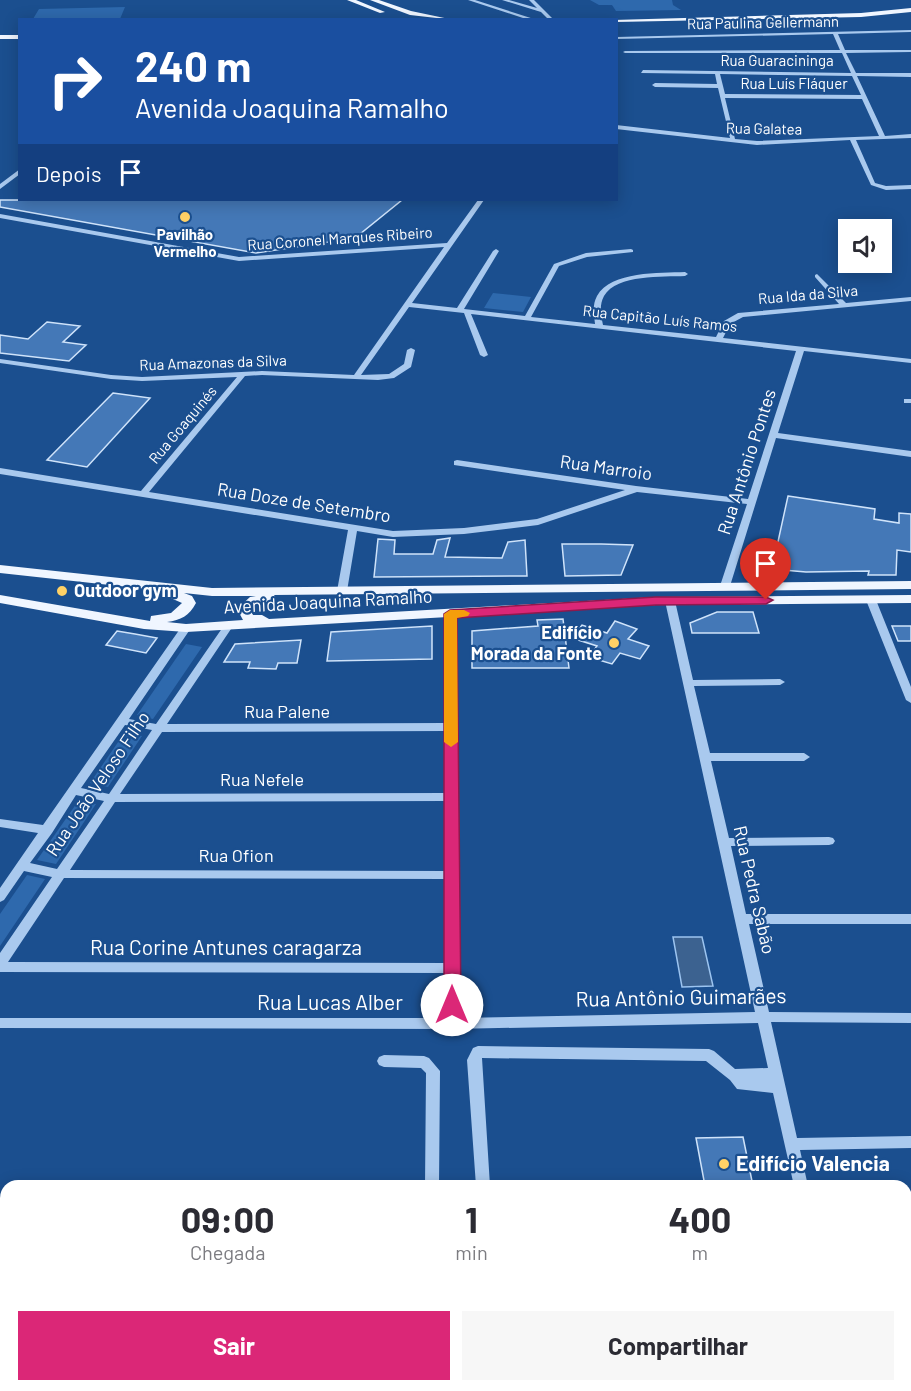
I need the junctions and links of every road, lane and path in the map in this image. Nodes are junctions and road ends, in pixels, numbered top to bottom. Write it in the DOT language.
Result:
graph roads {
  1 [pos="350,0"];
  2 [pos="373,0"];
  3 [pos="470,0"];
  4 [pos="504,0"];
  5 [pos="531,0"];
  6 [pos="512,2"];
  7 [pos="543,11"];
  8 [pos="397,12"];
  9 [pos="911,12"];
  10 [pos="383,14"];
  11 [pos="414,16"];
  12 [pos="432,18"];
  13 [pos="528,18"];
  14 [pos="550,18"];
  15 [pos="618,22"];
  16 [pos="911,31"];
  17 [pos="0,32"];
  18 [pos="18,32"];
  19 [pos="835,33"];
  20 [pos="0,37"];
  21 [pos="18,37"];
  22 [pos="618,38"];
  23 [pos="843,51"];
  24 [pos="911,51"];
  25 [pos="624,52"];
  26 [pos="643,72"];
  27 [pos="717,73"];
  28 [pos="854,74"];
  29 [pos="911,75"];
  30 [pos="655,86"];
  31 [pos="720,86"];
  32 [pos="723,96"];
  33 [pos="864,97"];
  34 [pos="618,127"];
  35 [pos="911,136"];
  36 [pos="883,138"];
  37 [pos="853,140"];
  38 [pos="733,141"];
  39 [pos="18,173"];
  40 [pos="0,187"];
  41 [pos="911,187"];
  42 [pos="481,201"];
  43 [pos="0,216"];
  44 [pos="449,245"];
  45 [pos="496,251"];
  46 [pos="631,251"];
  47 [pos="685,274"];
  48 [pos="817,276"];
  49 [pos="911,299"];
  50 [pos="844,305"];
  51 [pos="406,306"];
  52 [pos="463,311"];
  53 [pos="527,318"];
  54 [pos="599,326"];
  55 [pos="719,339"];
  56 [pos="801,348"];
  57 [pos="411,350"];
  58 [pos="484,355"];
  59 [pos="0,361"];
  60 [pos="911,361"];
  61 [pos="243,374"];
  62 [pos="356,377"];
  63 [pos="773,435"];
  64 [pos="911,454"];
  65 [pos="457,463"];
  66 [pos="0,471"];
  67 [pos="636,489"];
  68 [pos="144,493"];
  69 [pos="752,502"];
  70 [pos="353,529"];
  71 [pos="0,569"];
  72 [pos="911,585"];
  73 [pos="725,586"];
  74 [pos="167,589"];
  75 [pos="322,591"];
  76 [pos="342,591"];
  77 [pos="0,598"];
  78 [pos="911,599"];
  79 [pos="871,600"];
  80 [pos="670,601"];
  81 [pos="82,612"];
  82 [pos="450,614"];
  83 [pos="285,623"];
  84 [pos="228,626"];
  85 [pos="186,628"];
  86 [pos="780,682"];
  87 [pos="688,683"];
  88 [pos="911,700"];
  89 [pos="124,721"];
  90 [pos="451,727"];
  91 [pos="157,728"];
  92 [pos="705,757"];
  93 [pos="804,757"];
  94 [pos="74,791"];
  95 [pos="451,797"];
  96 [pos="110,798"];
  97 [pos="0,823"];
  98 [pos="48,830"];
  99 [pos="829,841"];
  100 [pos="724,842"];
  101 [pos="22,866"];
  102 [pos="60,874"];
  103 [pos="452,875"];
  104 [pos="0,897"];
  105 [pos="911,919"];
  106 [pos="741,920"];
  107 [pos="0,965"];
  108 [pos="452,968"];
  109 [pos="762,1017"];
  110 [pos="911,1018"];
  111 [pos="0,1023"];
  112 [pos="452,1024"];
  113 [pos="384,1061"];
  114 [pos="777,1080"];
  115 [pos="911,1142"];
  116 [pos="792,1144"];
  117 [pos="432,1180"];
  118 [pos="483,1180"];
  119 [pos="800,1180"];
  1 -- 10 [label="main road"];
  2 -- 8 [label="main road"];
  3 -- 13 [label="street"];
  4 -- 6 [label="street"];
  5 -- 6 [label="street"];
  5 -- 7 [label="street"];
  6 -- 7 [label="street"];
  7 -- 14 [label="street"];
  8 -- 10 [label="main road"];
  8 -- 11 [label="main road"];
  9 -- 15 [label="main road"];
  11 -- 12 [label="main road"];
  16 -- 19 [label="street, Rua Paulina Gellermann"];
  17 -- 18 [label="main road"];
  19 -- 22 [label="street, Rua Paulina Gellermann"];
  19 -- 23 [label="street"];
  20 -- 21 [label="main road"];
  23 -- 24 [label="street"];
  23 -- 25 [label="street"];
  23 -- 28 [label="street"];
  26 -- 27 [label="street, Rua Guaracininga"];
  27 -- 28 [label="street, Rua Guaracininga"];
  27 -- 31 [label="street"];
  28 -- 29 [label="street, Rua Guaracininga"];
  28 -- 33 [label="street"];
  30 -- 31 [label="street"];
  31 -- 32 [label="street"];
  32 -- 33 [label="street, Rua Luís Fláquer"];
  32 -- 38 [label="street"];
  33 -- 36 [label="street"];
  34 -- 38 [label="street, Rua Galatea"];
  35 -- 36 [label="street, Rua Galatea"];
  36 -- 37 [label="street, Rua Galatea"];
  37 -- 38 [label="street, Rua Galatea"];
  37 -- 41 [label="street"];
  39 -- 40 [label="street"];
  42 -- 44 [label="street, Rua Coronel Marques Ribeiro"];
  43 -- 44 [label="street, Rua Coronel Marques Ribeiro"];
  44 -- 51 [label="street"];
  45 -- 52 [label="street"];
  46 -- 53 [label="street"];
  47 -- 54 [label="street"];
  48 -- 50 [label="street"];
  49 -- 50 [label="street, Rua Ida da Silva"];
  50 -- 55 [label="street, Rua Ida da Silva"];
  51 -- 52 [label="street, Rua Capitão Luís Ramos"];
  51 -- 62 [label="street"];
  52 -- 53 [label="street, Rua Capitão Luís Ramos"];
  52 -- 58 [label="street"];
  53 -- 54 [label="street, Rua Capitão Luís Ramos"];
  54 -- 55 [label="street, Rua Capitão Luís Ramos"];
  55 -- 56 [label="street, Rua Capitão Luís Ramos"];
  56 -- 60 [label="street, Rua Capitão Luís Ramos"];
  56 -- 63 [label="street, Rua Antônio Pontes"];
  57 -- 62 [label="street, Rua Amazonas da Silva"];
  59 -- 61 [label="street, Rua Amazonas da Silva"];
  61 -- 62 [label="street, Rua Amazonas da Silva"];
  61 -- 68 [label="street, Rua Goaquinés"];
  63 -- 64 [label="street"];
  63 -- 69 [label="street, Rua Antônio Pontes"];
  65 -- 67 [label="street, Rua Marroio"];
  66 -- 68 [label="street, Rua Doze de Setembro"];
  67 -- 69 [label="street, Rua Marroio"];
  67 -- 70 [label="street, Rua Doze de Setembro"];
  68 -- 70 [label="street, Rua Doze de Setembro"];
  69 -- 73 [label="street, Rua Antônio Pontes"];
  70 -- 76 [label="street"];
  71 -- 74 [label="main road, Avenida Joaquina Ramalho"];
  72 -- 73 [label="main road, Avenida Joaquina Ramalho"];
  73 -- 76 [label="main road, Avenida Joaquina Ramalho"];
  74 -- 75 [label="main road, Avenida Joaquina Ramalho"];
  74 -- 81 [label="main road"];
  75 -- 76 [label="main road, Avenida Joaquina Ramalho"];
  75 -- 83 [label="main road"];
  77 -- 81 [label="main road, Avenida Joaquina Ramalho"];
  78 -- 79 [label="main road, Avenida Joaquina Ramalho"];
  79 -- 80 [label="main road, Avenida Joaquina Ramalho"];
  79 -- 88 [label="street"];
  80 -- 82 [label="main road, Avenida Joaquina Ramalho"];
  80 -- 87 [label="street, Rua Pedra Sabão"];
  81 -- 85 [label="main road, Avenida Joaquina Ramalho"];
  82 -- 83 [label="main road, Avenida Joaquina Ramalho"];
  82 -- 90 [label="street"];
  83 -- 84 [label="main road, Avenida Joaquina Ramalho"];
  84 -- 85 [label="main road, Avenida Joaquina Ramalho"];
  84 -- 91 [label="street, Rua João Veloso Filho"];
  85 -- 89 [label="street, Rua João Veloso Filho"];
  86 -- 87 [label="street"];
  87 -- 92 [label="street, Rua Pedra Sabão"];
  89 -- 91 [label="street, Rua Palene"];
  89 -- 94 [label="street, Rua João Veloso Filho"];
  90 -- 91 [label="street, Rua Palene"];
  90 -- 95 [label="street"];
  91 -- 96 [label="street, Rua João Veloso Filho"];
  92 -- 93 [label="street"];
  92 -- 100 [label="street, Rua Pedra Sabão"];
  94 -- 96 [label="street, Rua Nefele"];
  94 -- 98 [label="street, Rua João Veloso Filho"];
  95 -- 96 [label="street, Rua Nefele"];
  95 -- 103 [label="street"];
  96 -- 102 [label="street, Rua João Veloso Filho"];
  97 -- 98 [label="street"];
  98 -- 101 [label="street, Rua João Veloso Filho"];
  99 -- 100 [label="street"];
  100 -- 106 [label="street, Rua Pedra Sabão"];
  101 -- 102 [label="street, Rua Ofion"];
  101 -- 104 [label="street, Rua João Veloso Filho"];
  102 -- 103 [label="street, Rua Ofion"];
  102 -- 107 [label="street, Rua João Veloso Filho"];
  103 -- 108 [label="street"];
  105 -- 106 [label="street"];
  106 -- 109 [label="street, Rua Pedra Sabão"];
  107 -- 108 [label="street, Rua Corine Antunes caragarza"];
  108 -- 112 [label="street"];
  109 -- 110 [label="street, Rua Antônio Guimarães"];
  109 -- 112 [label="street, Rua Antônio Guimarães"];
  109 -- 114 [label="street, Rua Pedra Sabão"];
  111 -- 112 [label="street, Rua Lucas Alber"];
  113 -- 117 [label="street"];
  114 -- 116 [label="street, Rua Pedra Sabão"];
  114 -- 118 [label="street"];
  115 -- 116 [label="street"];
  116 -- 119 [label="street, Rua Pedra Sabão"];
}
